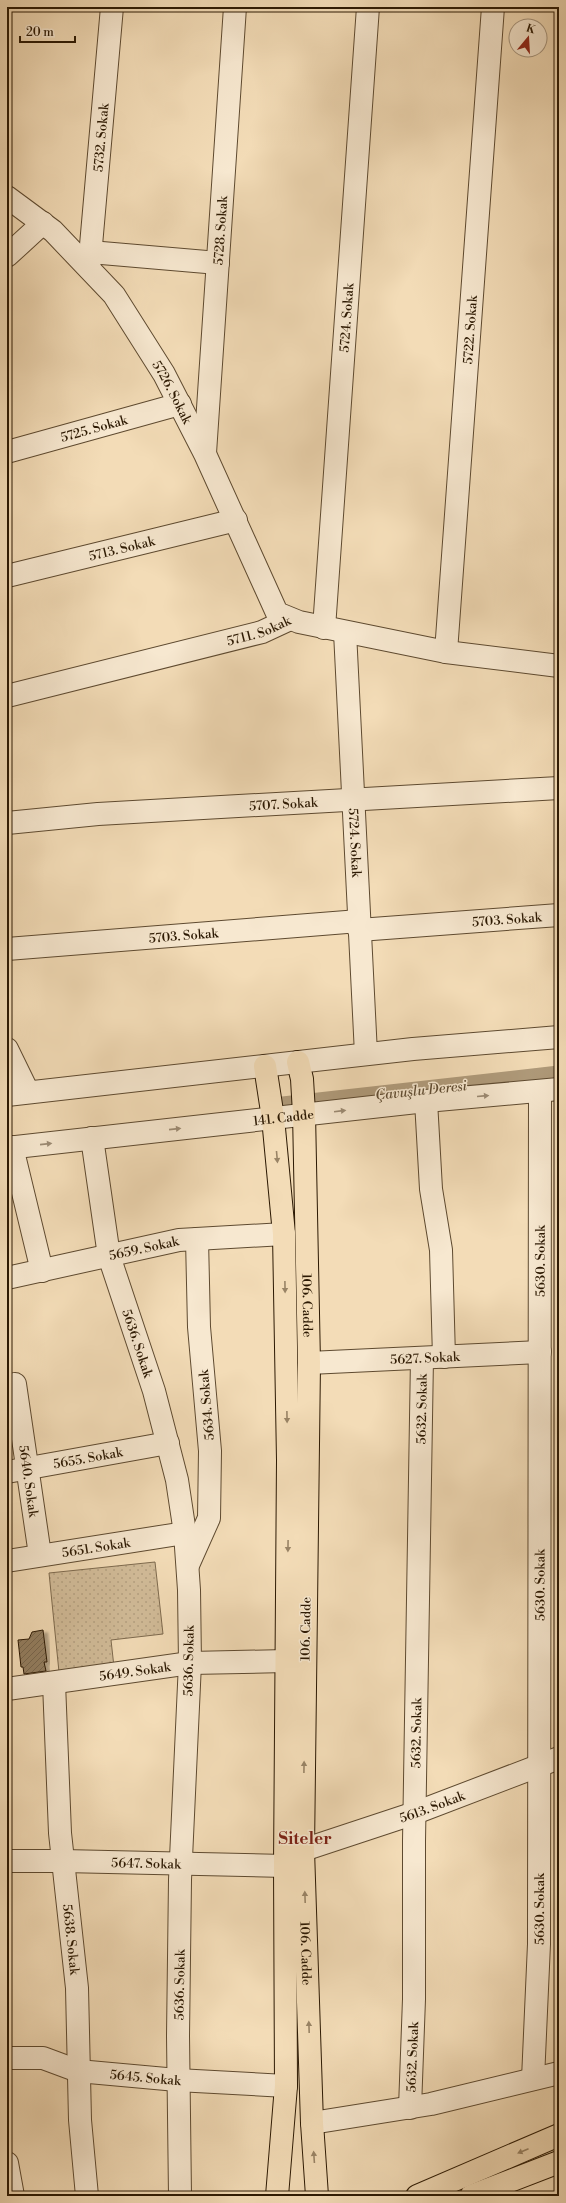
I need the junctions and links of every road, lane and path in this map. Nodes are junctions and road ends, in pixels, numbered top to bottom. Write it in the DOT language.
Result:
graph roads {
  1 [pos="112,7"];
  2 [pos="235,7"];
  3 [pos="368,7"];
  4 [pos="493,7"];
  5 [pos="7,197"];
  6 [pos="43,224"];
  7 [pos="7,256"];
  8 [pos="90,260"];
  9 [pos="218,263"];
  10 [pos="180,404"];
  11 [pos="7,452"];
  12 [pos="205,454"];
  13 [pos="236,520"];
  14 [pos="7,576"];
  15 [pos="290,618"];
  16 [pos="324,628"];
  17 [pos="345,632"];
  18 [pos="446,652"];
  19 [pos="559,666"];
  20 [pos="7,696"];
  21 [pos="559,788"];
  22 [pos="353,801"];
  23 [pos="7,823"];
  24 [pos="559,915"];
  25 [pos="359,925"];
  26 [pos="7,949"];
  27 [pos="559,1037"];
  28 [pos="7,1049"];
  29 [pos="366,1054"];
  30 [pos="300,1071"];
  31 [pos="266,1074"];
  32 [pos="550,1090"];
  33 [pos="17,1094"];
  34 [pos="426,1101"];
  35 [pos="304,1114"];
  36 [pos="273,1118"];
  37 [pos="92,1138"];
  38 [pos="10,1148"];
  39 [pos="284,1234"];
  40 [pos="197,1239"];
  41 [pos="109,1256"];
  42 [pos="42,1271"];
  43 [pos="7,1278"];
  44 [pos="540,1352"];
  45 [pos="444,1357"];
  46 [pos="422,1358"];
  47 [pos="309,1363"];
  48 [pos="15,1384"];
  49 [pos="168,1443"];
  50 [pos="17,1470"];
  51 [pos="184,1533"];
  52 [pos="40,1555"];
  53 [pos="7,1561"];
  54 [pos="187,1567"];
  55 [pos="286,1661"];
  56 [pos="190,1663"];
  57 [pos="54,1683"];
  58 [pos="7,1688"];
  59 [pos="549,1761"];
  60 [pos="415,1813"];
  61 [pos="303,1850"];
  62 [pos="7,1861"];
  63 [pos="63,1861"];
  64 [pos="181,1864"];
  65 [pos="284,1866"];
  66 [pos="7,2058"];
  67 [pos="78,2071"];
  68 [pos="559,2073"];
  69 [pos="533,2079"];
  70 [pos="178,2080"];
  71 [pos="286,2086"];
  72 [pos="410,2108"];
  73 [pos="312,2122"];
  74 [pos="559,2136"];
  75 [pos="559,2162"];
  76 [pos="7,2163"];
  77 [pos="13,2196"];
  78 [pos="87,2196"];
  79 [pos="180,2196"];
  80 [pos="277,2196"];
  81 [pos="317,2196"];
  82 [pos="417,2196"];
  83 [pos="471,2196"];
  1 -- 8 [label="street, 5732. Sokak"];
  2 -- 9 [label="street, 5728. Sokak"];
  3 -- 16 [label="street, 5724. Sokak"];
  4 -- 18 [label="street, 5722. Sokak"];
  5 -- 6 [label="street, 5726. Sokak"];
  6 -- 7 [label="street"];
  6 -- 8 [label="street, 5726. Sokak"];
  8 -- 9 [label="street"];
  8 -- 10 [label="street, 5726. Sokak"];
  9 -- 12 [label="street, 5728. Sokak"];
  10 -- 11 [label="street, 5725. Sokak"];
  10 -- 12 [label="street, 5726. Sokak"];
  12 -- 13 [label="street, 5726. Sokak"];
  13 -- 14 [label="street, 5713. Sokak"];
  13 -- 15 [label="street, 5726. Sokak"];
  15 -- 16 [label="street, 5711. Sokak"];
  15 -- 20 [label="street, 5711. Sokak"];
  16 -- 17 [label="street, 5711. Sokak"];
  17 -- 18 [label="street, 5711. Sokak"];
  17 -- 22 [label="street, 5724. Sokak"];
  18 -- 19 [label="street, 5711. Sokak"];
  21 -- 22 [label="street, 5707. Sokak"];
  22 -- 23 [label="street, 5707. Sokak"];
  22 -- 25 [label="street, 5724. Sokak"];
  24 -- 25 [label="street, 5703. Sokak"];
  25 -- 26 [label="street, 5703. Sokak"];
  25 -- 29 [label="street, 5724. Sokak"];
  27 -- 29 [label="street"];
  28 -- 33 [label="street"];
  29 -- 30 [label="street"];
  30 -- 31 [label="street"];
  30 -- 35 [label="main road, 106. Cadde"];
  31 -- 33 [label="street"];
  31 -- 36 [label="main road, 106. Cadde"];
  34 -- 32 [label="street, 141. Cadde, one-way"];
  32 -- 44 [label="street, 5630. Sokak"];
  35 -- 34 [label="street, 141. Cadde, one-way"];
  34 -- 45 [label="street"];
  35 -- 36 [label="street, 141. Cadde"];
  35 -- 47 [label="main road, 106. Cadde"];
  37 -- 36 [label="street, 141. Cadde, one-way"];
  36 -- 39 [label="main road, 106. Cadde, one-way"];
  38 -- 37 [label="street, 141. Cadde, one-way"];
  37 -- 41 [label="street, 5636. Sokak"];
  38 -- 42 [label="street"];
  39 -- 40 [label="street, 5659. Sokak"];
  39 -- 55 [label="main road, 106. Cadde, one-way"];
  40 -- 41 [label="street, 5659. Sokak"];
  40 -- 54 [label="street, 5634. Sokak"];
  41 -- 42 [label="street, 5659. Sokak"];
  41 -- 49 [label="street, 5636. Sokak"];
  42 -- 43 [label="street, 5659. Sokak"];
  44 -- 45 [label="street, 5627. Sokak"];
  44 -- 59 [label="street, 5630. Sokak"];
  45 -- 46 [label="street, 5627. Sokak"];
  46 -- 47 [label="street, 5627. Sokak"];
  46 -- 60 [label="street, 5632. Sokak"];
  61 -- 47 [label="main road, 106. Cadde, one-way"];
  48 -- 50 [label="street, 5640. Sokak"];
  49 -- 50 [label="street, 5655. Sokak"];
  49 -- 51 [label="street, 5636. Sokak"];
  50 -- 52 [label="street, 5640. Sokak"];
  51 -- 52 [label="street, 5651. Sokak"];
  51 -- 54 [label="street, 5636. Sokak"];
  52 -- 53 [label="street, 5651. Sokak"];
  54 -- 56 [label="street, 5636. Sokak"];
  55 -- 56 [label="street, 5649. Sokak"];
  55 -- 65 [label="main road, 106. Cadde"];
  56 -- 57 [label="street, 5649. Sokak"];
  56 -- 64 [label="street, 5636. Sokak"];
  57 -- 58 [label="street, 5649. Sokak"];
  57 -- 63 [label="street, 5638. Sokak"];
  59 -- 60 [label="street, 5613. Sokak"];
  59 -- 69 [label="street, 5630. Sokak"];
  60 -- 61 [label="street, 5613. Sokak"];
  60 -- 72 [label="street, 5632. Sokak"];
  73 -- 61 [label="main road, 106. Cadde, one-way"];
  62 -- 63 [label="street, 5647. Sokak"];
  63 -- 64 [label="street, 5647. Sokak"];
  63 -- 67 [label="street, 5638. Sokak"];
  64 -- 65 [label="street, 5647. Sokak"];
  64 -- 70 [label="street, 5636. Sokak"];
  65 -- 71 [label="main road, 106. Cadde"];
  66 -- 67 [label="street, 5645. Sokak"];
  67 -- 70 [label="street, 5645. Sokak"];
  67 -- 78 [label="street, 5638. Sokak"];
  68 -- 69 [label="street"];
  69 -- 72 [label="street"];
  70 -- 71 [label="street, 5645. Sokak"];
  70 -- 79 [label="street, 5636. Sokak"];
  71 -- 80 [label="main road, 106. Cadde"];
  72 -- 73 [label="street"];
  81 -- 73 [label="main road, 106. Cadde, one-way"];
  74 -- 82 [label="main road, one-way"];
  75 -- 83 [label="main road"];
  76 -- 77 [label="street"];
}
